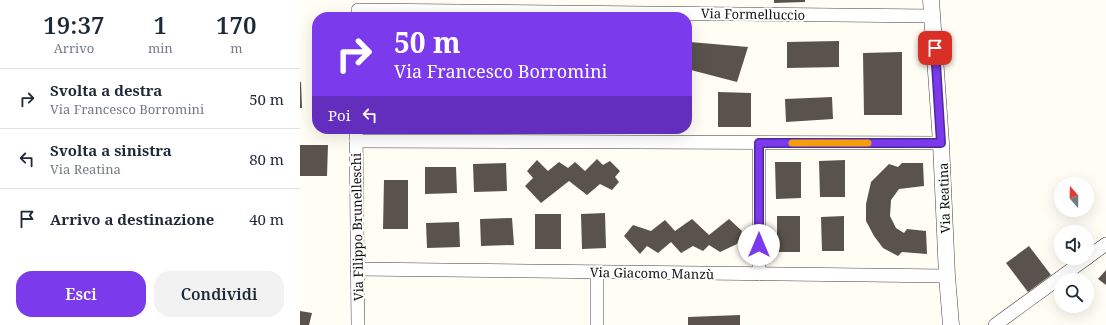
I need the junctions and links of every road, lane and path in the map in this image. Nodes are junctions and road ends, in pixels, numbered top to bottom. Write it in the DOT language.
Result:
graph roads {
  1 [pos="931,0"];
  2 [pos="692,15"];
  3 [pos="932,16"];
  4 [pos="356,135"];
  5 [pos="759,143"];
  6 [pos="941,143"];
  7 [pos="1106,244"];
  8 [pos="1094,253"];
  9 [pos="1077,265"];
  10 [pos="357,269"];
  11 [pos="597,272"];
  12 [pos="759,274"];
  13 [pos="947,276"];
  14 [pos="358,325"];
  15 [pos="597,325"];
  16 [pos="951,325"];
  17 [pos="995,325"];
  1 -- 3 [label="street, Via Reatina"];
  2 -- 3 [label="street, Via Formelluccio"];
  3 -- 6 [label="street, Via Reatina"];
  4 -- 5 [label="street"];
  4 -- 10 [label="street, Via Filippo Brunelleschi"];
  5 -- 6 [label="street"];
  5 -- 12 [label="street"];
  6 -- 13 [label="street, Via Reatina"];
  7 -- 8 [label="street"];
  9 -- 17 [label="street"];
  10 -- 11 [label="street, Via Giacomo Manzù"];
  10 -- 14 [label="street, Via Filippo Brunelleschi"];
  11 -- 12 [label="street, Via Giacomo Manzù"];
  11 -- 15 [label="street"];
  12 -- 13 [label="street, Via Giacomo Manzù"];
  13 -- 16 [label="street, Via Reatina"];
}
